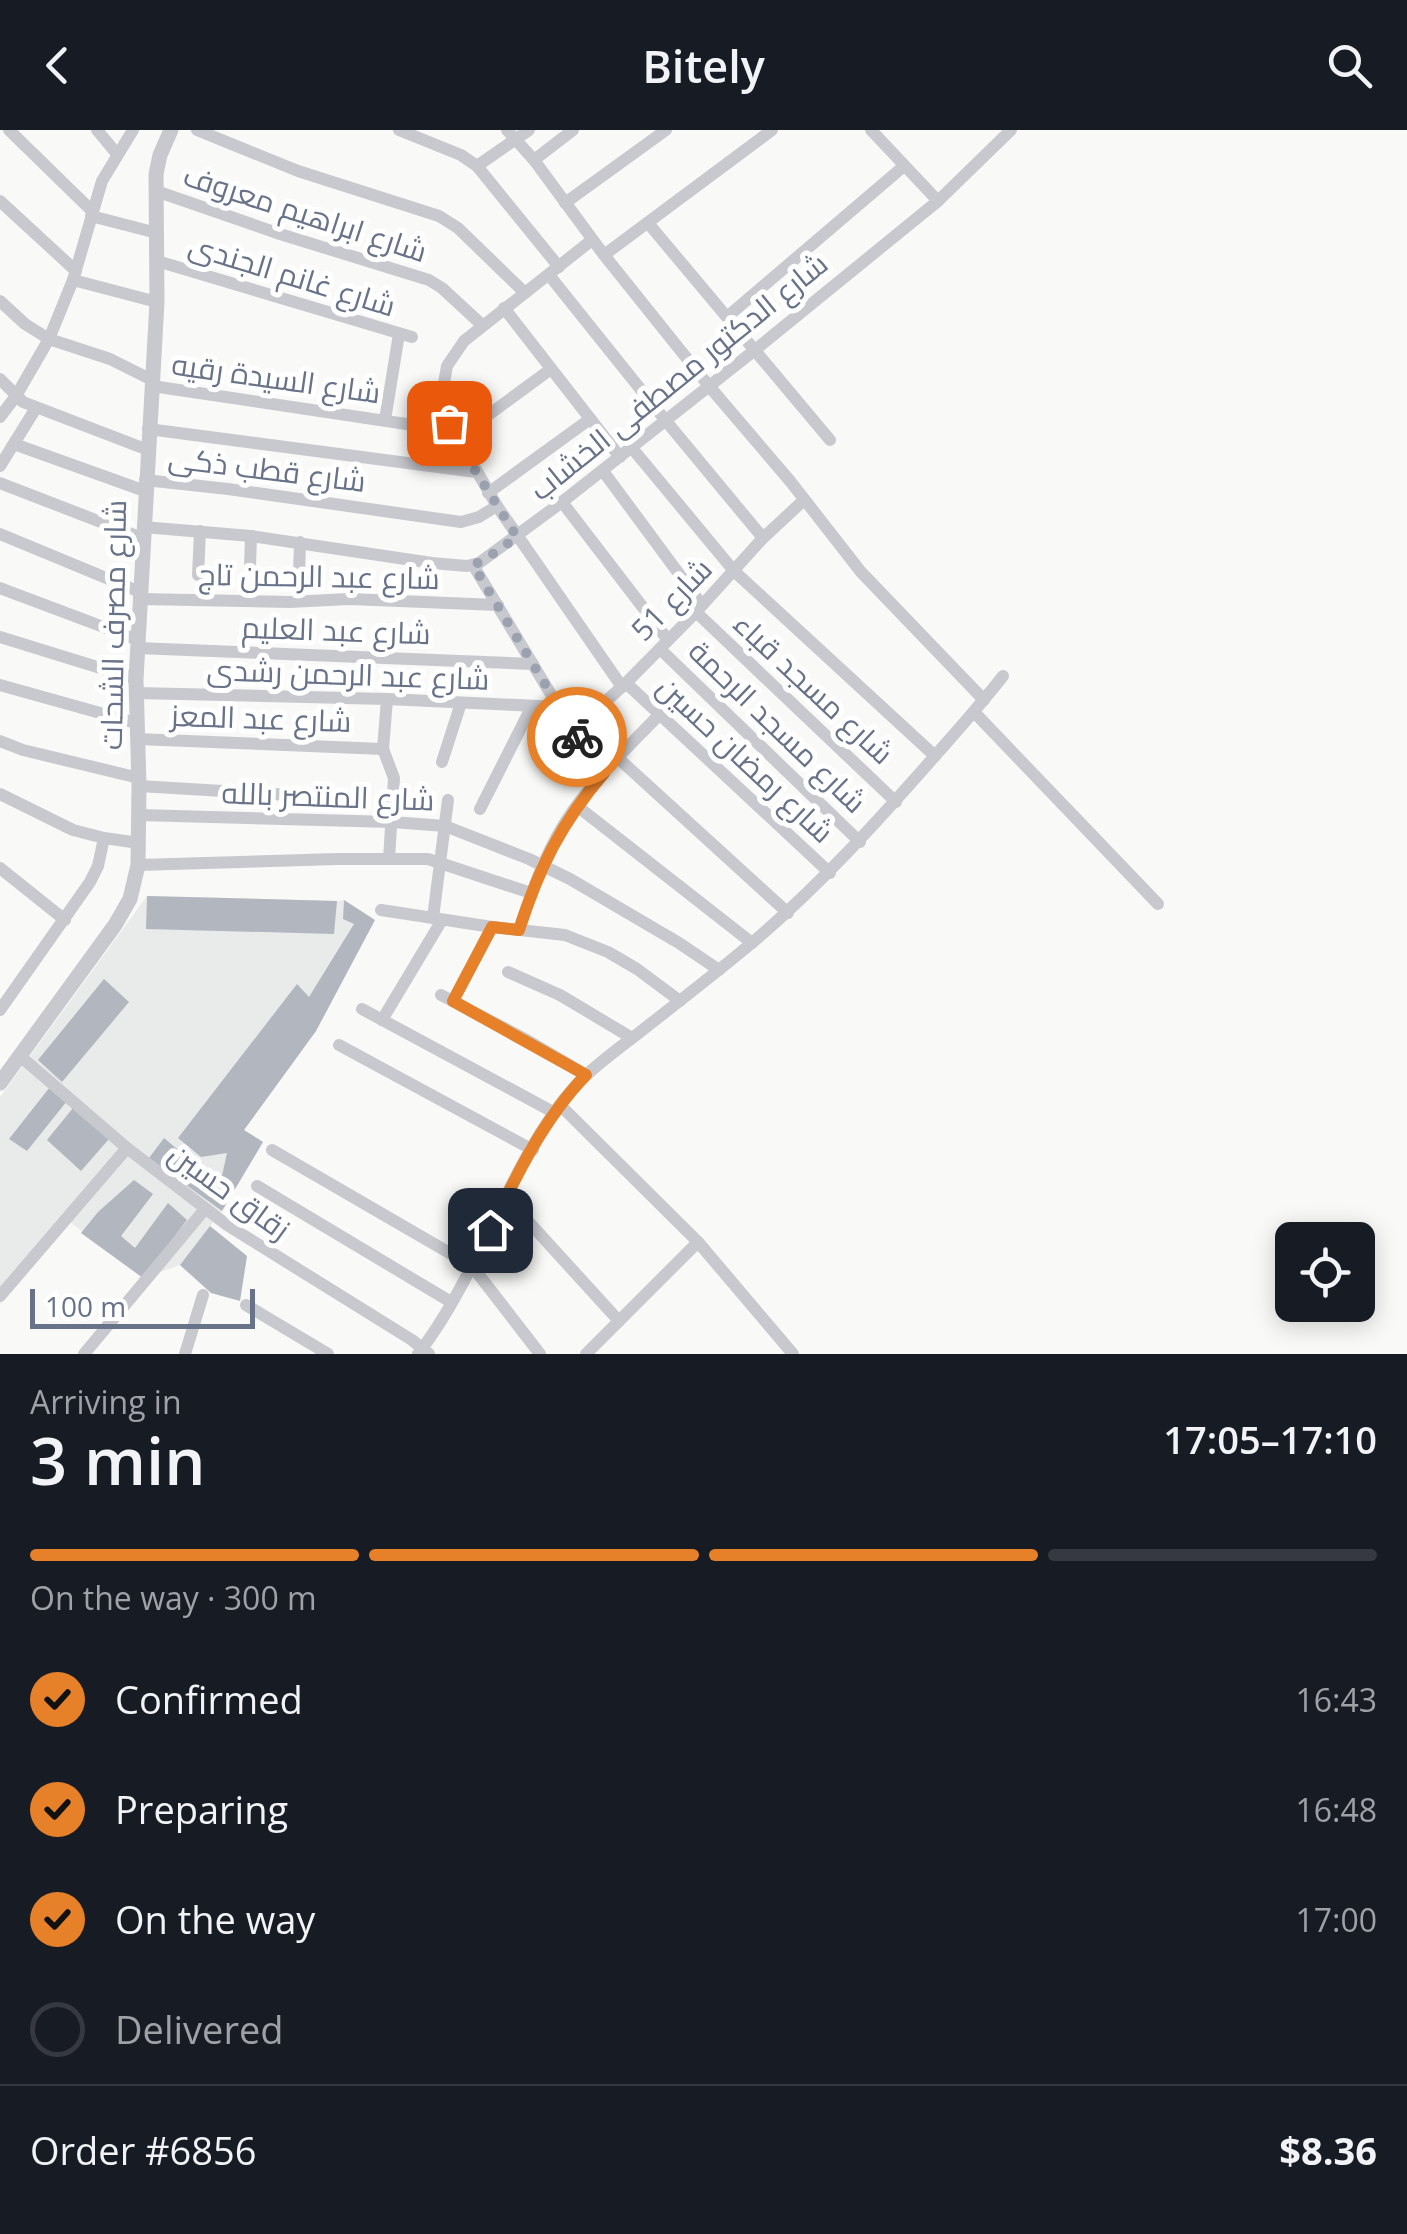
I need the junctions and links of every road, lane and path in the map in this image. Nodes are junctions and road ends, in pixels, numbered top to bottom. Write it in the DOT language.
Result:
graph roads {
  1 [pos="9,130"];
  2 [pos="97,130"];
  3 [pos="133,130"];
  4 [pos="172,130"];
  5 [pos="197,130"];
  6 [pos="399,130"];
  7 [pos="530,130"];
  8 [pos="573,130"];
  9 [pos="666,130"];
  10 [pos="772,130"];
  11 [pos="871,130"];
  12 [pos="1011,130"];
  13 [pos="512,134"];
  14 [pos="117,154"];
  15 [pos="534,160"];
  16 [pos="477,166"];
  17 [pos="904,166"];
  18 [pos="156,191"];
  19 [pos="0,201"];
  20 [pos="938,201"];
  21 [pos="566,203"];
  22 [pos="91,214"];
  23 [pos="648,222"];
  24 [pos="157,233"];
  25 [pos="592,240"];
  26 [pos="604,255"];
  27 [pos="158,261"];
  28 [pos="554,271"];
  29 [pos="74,276"];
  30 [pos="525,293"];
  31 [pos="0,302"];
  32 [pos="157,302"];
  33 [pos="504,308"];
  34 [pos="727,317"];
  35 [pos="482,325"];
  36 [pos="49,339"];
  37 [pos="755,350"];
  38 [pos="551,369"];
  39 [pos="1,381"];
  40 [pos="152,383"];
  41 [pos="710,386"];
  42 [pos="16,396"];
  43 [pos="36,408"];
  44 [pos="0,418"];
  45 [pos="590,418"];
  46 [pos="386,420"];
  47 [pos="666,421"];
  48 [pos="148,428"];
  49 [pos="455,434"];
  50 [pos="830,440"];
  51 [pos="14,444"];
  52 [pos="632,448"];
  53 [pos="148,450"];
  54 [pos="620,458"];
  55 [pos="0,466"];
  56 [pos="603,471"];
  57 [pos="476,472"];
  58 [pos="0,483"];
  59 [pos="145,486"];
  60 [pos="488,493"];
  61 [pos="804,500"];
  62 [pos="562,502"];
  63 [pos="496,506"];
  64 [pos="200,531"];
  65 [pos="143,533"];
  66 [pos="0,534"];
  67 [pos="251,536"];
  68 [pos="517,537"];
  69 [pos="763,538"];
  70 [pos="300,542"];
  71 [pos="473,565"];
  72 [pos="250,566"];
  73 [pos="734,571"];
  74 [pos="299,574"];
  75 [pos="198,575"];
  76 [pos="0,588"];
  77 [pos="140,596"];
  78 [pos="498,606"];
  79 [pos="699,609"];
  80 [pos="0,637"];
  81 [pos="138,644"];
  82 [pos="664,645"];
  83 [pos="532,664"];
  84 [pos="1003,676"];
  85 [pos="624,685"];
  86 [pos="0,686"];
  87 [pos="136,686"];
  88 [pos="387,699"];
  89 [pos="984,700"];
  90 [pos="462,702"];
  91 [pos="532,706"];
  92 [pos="559,708"];
  93 [pos="974,712"];
  94 [pos="660,716"];
  95 [pos="137,731"];
  96 [pos="573,731"];
  97 [pos="0,741"];
  98 [pos="383,750"];
  99 [pos="934,756"];
  100 [pos="618,758"];
  101 [pos="442,762"];
  102 [pos="604,773"];
  103 [pos="139,782"];
  104 [pos="0,794"];
  105 [pos="323,797"];
  106 [pos="448,800"];
  107 [pos="896,802"];
  108 [pos="576,806"];
  109 [pos="480,808"];
  110 [pos="139,815"];
  111 [pos="392,822"];
  112 [pos="445,826"];
  113 [pos="104,838"];
  114 [pos="139,842"];
  115 [pos="860,842"];
  116 [pos="389,859"];
  117 [pos="440,862"];
  118 [pos="138,865"];
  119 [pos="543,865"];
  120 [pos="0,868"];
  121 [pos="830,873"];
  122 [pos="531,893"];
  123 [pos="1158,904"];
  124 [pos="381,910"];
  125 [pos="788,912"];
  126 [pos="438,919"];
  127 [pos="65,920"];
  128 [pos="492,927"];
  129 [pos="519,930"];
  130 [pos="752,943"];
  131 [pos="719,970"];
  132 [pos="508,972"];
  133 [pos="680,1001"];
  134 [pos="362,1009"];
  135 [pos="0,1010"];
  136 [pos="382,1020"];
  137 [pos="632,1038"];
  138 [pos="338,1045"];
  139 [pos="20,1056"];
  140 [pos="586,1075"];
  141 [pos="0,1083"];
  142 [pos="557,1109"];
  143 [pos="127,1148"];
  144 [pos="272,1150"];
  145 [pos="532,1150"];
  146 [pos="257,1186"];
  147 [pos="506,1197"];
  148 [pos="205,1209"];
  149 [pos="698,1242"];
  150 [pos="472,1266"];
  151 [pos="0,1296"];
  152 [pos="203,1296"];
  153 [pos="451,1302"];
  154 [pos="246,1305"];
  155 [pos="619,1321"];
  156 [pos="423,1352"];
  157 [pos="84,1354"];
  158 [pos="184,1354"];
  159 [pos="328,1354"];
  160 [pos="540,1354"];
  161 [pos="586,1354"];
  162 [pos="793,1354"];
  1 -- 22 [label="street"];
  2 -- 14 [label="street"];
  3 -- 14 [label="street"];
  4 -- 18 [label="street, شارع مصرف الشحات"];
  5 -- 30 [label="street"];
  6 -- 16 [label="street"];
  7 -- 13 [label="street"];
  8 -- 15 [label="street"];
  9 -- 21 [label="street"];
  10 -- 23 [label="street"];
  11 -- 17 [label="street"];
  12 -- 20 [label="street, شارع الدكتور مصطفى الخشاب"];
  13 -- 15 [label="street"];
  13 -- 16 [label="street"];
  14 -- 22 [label="street"];
  15 -- 21 [label="street"];
  16 -- 28 [label="street"];
  17 -- 20 [label="street"];
  17 -- 34 [label="street"];
  18 -- 24 [label="street, شارع مصرف الشحات"];
  18 -- 35 [label="street, شارع ابراهيم معروف"];
  19 -- 29 [label="street"];
  20 -- 37 [label="street, شارع الدكتور مصطفى الخشاب"];
  21 -- 25 [label="street"];
  22 -- 24 [label="street"];
  22 -- 29 [label="street"];
  23 -- 26 [label="street"];
  23 -- 34 [label="street"];
  24 -- 27 [label="street, شارع مصرف الشحات"];
  25 -- 26 [label="street"];
  25 -- 28 [label="street, شارع رمضان حسين"];
  26 -- 41 [label="street"];
  27 -- 32 [label="street, شارع مصرف الشحات"];
  27 -- 46 [label="street, شارع غانم الجندى"];
  28 -- 30 [label="street, شارع رمضان حسين"];
  28 -- 47 [label="street"];
  29 -- 32 [label="street"];
  29 -- 36 [label="street"];
  30 -- 33 [label="street, شارع رمضان حسين"];
  31 -- 36 [label="street, شارع السيدة رقيه"];
  32 -- 40 [label="street, شارع مصرف الشحات"];
  33 -- 35 [label="street, شارع رمضان حسين"];
  33 -- 38 [label="street"];
  34 -- 37 [label="street"];
  35 -- 49 [label="street, شارع رمضان حسين"];
  36 -- 40 [label="street, شارع السيدة رقيه"];
  36 -- 42 [label="street"];
  37 -- 41 [label="street, شارع الدكتور مصطفى الخشاب"];
  37 -- 50 [label="street"];
  38 -- 45 [label="street"];
  38 -- 49 [label="street"];
  39 -- 42 [label="street"];
  40 -- 46 [label="street, شارع السيدة رقيه"];
  40 -- 48 [label="street, شارع مصرف الشحات"];
  41 -- 47 [label="street, شارع الدكتور مصطفى الخشاب"];
  41 -- 61 [label="street"];
  42 -- 43 [label="street"];
  42 -- 44 [label="street"];
  43 -- 51 [label="street"];
  43 -- 53 [label="street"];
  45 -- 54 [label="street"];
  45 -- 60 [label="street"];
  46 -- 49 [label="street, شارع السيدة رقيه"];
  47 -- 52 [label="street, شارع الدكتور مصطفى الخشاب"];
  47 -- 69 [label="street"];
  48 -- 53 [label="street, شارع مصرف الشحات"];
  48 -- 57 [label="street"];
  49 -- 57 [label="street, شارع رمضان حسين"];
  51 -- 55 [label="street"];
  51 -- 59 [label="street, شارع قطب ذكى"];
  52 -- 54 [label="street, شارع الدكتور مصطفى الخشاب"];
  52 -- 73 [label="street"];
  53 -- 59 [label="street, شارع مصرف الشحات"];
  54 -- 56 [label="street, شارع الدكتور مصطفى الخشاب"];
  56 -- 62 [label="street, شارع الدكتور مصطفى الخشاب"];
  56 -- 79 [label="street, شارع مسجد قباء"];
  57 -- 60 [label="street, شارع رمضان حسين"];
  58 -- 65 [label="street"];
  59 -- 63 [label="street, شارع قطب ذكى"];
  59 -- 65 [label="street, شارع مصرف الشحات"];
  60 -- 63 [label="street, شارع رمضان حسين"];
  61 -- 69 [label="street, شارع 51"];
  61 -- 89 [label="street"];
  62 -- 68 [label="street, شارع الدكتور مصطفى الخشاب"];
  62 -- 82 [label="street, شارع مسجد الرحمة"];
  63 -- 68 [label="street, شارع رمضان حسين"];
  64 -- 65 [label="street"];
  64 -- 67 [label="street"];
  64 -- 75 [label="street"];
  65 -- 77 [label="street, شارع مصرف الشحات"];
  66 -- 77 [label="street"];
  67 -- 70 [label="street"];
  67 -- 72 [label="street"];
  68 -- 71 [label="street, شارع الدكتور مصطفى الخشاب"];
  68 -- 85 [label="street, شارع رمضان حسين"];
  69 -- 73 [label="street, شارع 51"];
  70 -- 71 [label="street"];
  70 -- 74 [label="street"];
  71 -- 78 [label="street"];
  73 -- 79 [label="street, شارع 51"];
  73 -- 99 [label="street"];
  76 -- 81 [label="street, شارع عبد العليم"];
  77 -- 78 [label="street, شارع عبد الرحمن تاج"];
  77 -- 81 [label="street, شارع مصرف الشحات"];
  78 -- 83 [label="street"];
  79 -- 82 [label="street, شارع 51"];
  79 -- 107 [label="street, شارع مسجد قباء"];
  80 -- 87 [label="street, شارع عبد الرحمن رشدى"];
  81 -- 83 [label="street, شارع عبد العليم"];
  81 -- 87 [label="street, شارع مصرف الشحات"];
  82 -- 85 [label="street, شارع 51"];
  82 -- 115 [label="street, شارع مسجد الرحمة"];
  83 -- 92 [label="street"];
  84 -- 89 [label="street"];
  85 -- 94 [label="street, شارع رمضان حسين"];
  85 -- 96 [label="street, شارع 51"];
  86 -- 95 [label="street, شارع عبد المعز"];
  87 -- 88 [label="street, شارع عبد الرحمن رشدى"];
  87 -- 95 [label="street, شارع مصرف الشحات"];
  88 -- 90 [label="street, شارع عبد الرحمن رشدى"];
  88 -- 98 [label="street"];
  89 -- 93 [label="street"];
  90 -- 91 [label="street, شارع عبد الرحمن رشدى"];
  90 -- 101 [label="street"];
  91 -- 92 [label="street, شارع عبد الرحمن رشدى"];
  91 -- 109 [label="street"];
  92 -- 96 [label="street"];
  93 -- 99 [label="street"];
  93 -- 123 [label="street"];
  94 -- 100 [label="street"];
  94 -- 121 [label="street, شارع رمضان حسين"];
  95 -- 98 [label="street, شارع عبد المعز"];
  95 -- 103 [label="street, شارع مصرف الشحات"];
  96 -- 102 [label="street"];
  97 -- 103 [label="street"];
  98 -- 111 [label="street"];
  99 -- 107 [label="street"];
  100 -- 102 [label="street"];
  100 -- 125 [label="street"];
  102 -- 108 [label="street"];
  103 -- 105 [label="street"];
  103 -- 110 [label="street, شارع مصرف الشحات"];
  104 -- 113 [label="street"];
  106 -- 112 [label="street"];
  107 -- 115 [label="street"];
  108 -- 119 [label="street"];
  108 -- 130 [label="street"];
  110 -- 111 [label="street, شارع المنتصر بالله"];
  110 -- 114 [label="street, شارع مصرف الشحات"];
  111 -- 112 [label="street, شارع المنتصر بالله"];
  111 -- 116 [label="street"];
  112 -- 117 [label="street"];
  112 -- 119 [label="street, شارع المنتصر بالله"];
  113 -- 114 [label="street"];
  113 -- 127 [label="street"];
  114 -- 118 [label="street, شارع مصرف الشحات"];
  115 -- 121 [label="street"];
  116 -- 117 [label="street"];
  116 -- 118 [label="street"];
  117 -- 122 [label="street"];
  117 -- 126 [label="street"];
  118 -- 139 [label="street, شارع مصرف الشحات"];
  119 -- 122 [label="street"];
  119 -- 131 [label="street, شارع المنتصر بالله"];
  120 -- 127 [label="street"];
  121 -- 125 [label="street"];
  122 -- 129 [label="street"];
  124 -- 126 [label="street"];
  125 -- 130 [label="street"];
  126 -- 128 [label="street"];
  126 -- 136 [label="street"];
  127 -- 135 [label="street"];
  128 -- 129 [label="street"];
  128 -- 140 [label="street"];
  129 -- 133 [label="street"];
  130 -- 131 [label="street"];
  131 -- 133 [label="street"];
  132 -- 137 [label="street"];
  133 -- 137 [label="street"];
  134 -- 136 [label="street"];
  136 -- 142 [label="street"];
  137 -- 140 [label="street"];
  138 -- 145 [label="street"];
  139 -- 141 [label="street, شارع مصرف الشحات"];
  139 -- 143 [label="street, زقاق حسين"];
  140 -- 142 [label="street"];
  142 -- 145 [label="street"];
  142 -- 149 [label="street"];
  143 -- 148 [label="street, زقاق حسين"];
  143 -- 151 [label="street"];
  144 -- 150 [label="street"];
  145 -- 147 [label="street"];
  146 -- 153 [label="street"];
  147 -- 150 [label="street"];
  147 -- 155 [label="street"];
  148 -- 156 [label="street, زقاق حسين"];
  148 -- 157 [label="street"];
  149 -- 155 [label="street"];
  149 -- 162 [label="street"];
  150 -- 153 [label="street"];
  150 -- 160 [label="street"];
  152 -- 158 [label="street"];
  153 -- 156 [label="street"];
  154 -- 159 [label="street"];
  155 -- 161 [label="street"];
}
